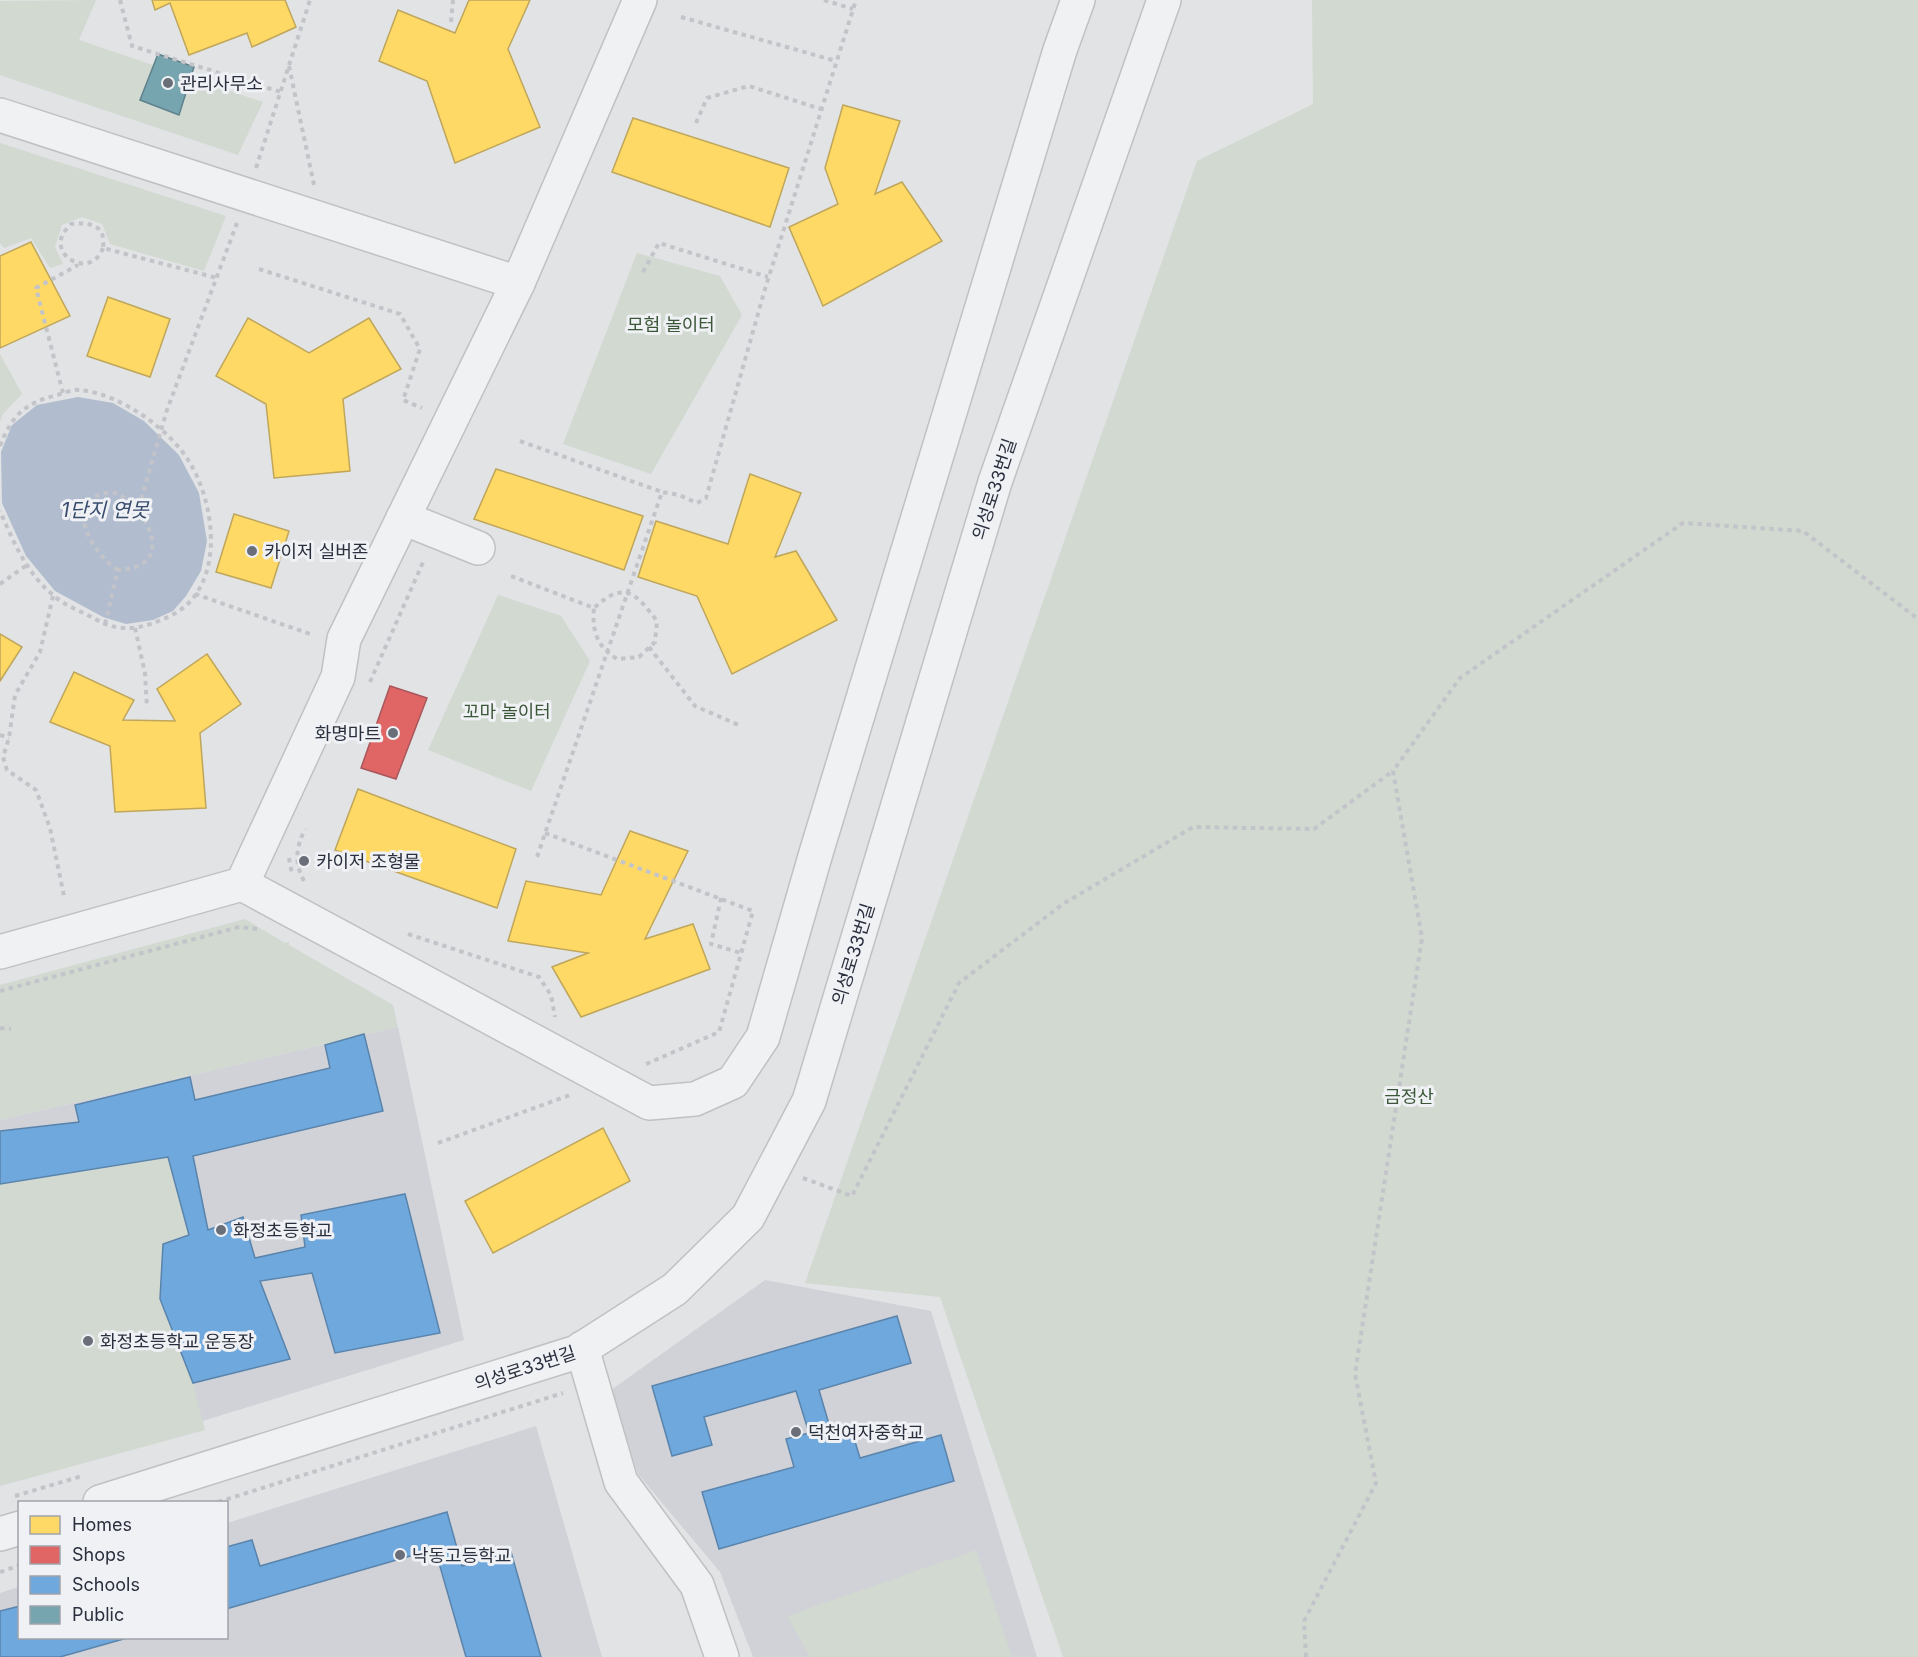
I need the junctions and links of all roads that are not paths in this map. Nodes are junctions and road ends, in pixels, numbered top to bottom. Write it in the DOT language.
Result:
graph roads {
  1 [pos="640,0"];
  2 [pos="1078,0"];
  3 [pos="1164,0"];
  4 [pos="0,115"];
  5 [pos="518,283"];
  6 [pos="403,518"];
  7 [pos="478,548"];
  8 [pos="242,884"];
  9 [pos="0,952"];
  10 [pos="582,1348"];
  11 [pos="106,1501"];
  12 [pos="18,1529"];
  13 [pos="0,1534"];
  14 [pos="722,1657"];
  1 -- 5 [label="street"];
  2 -- 8 [label="street"];
  3 -- 10 [label="street, 의성로33번길"];
  4 -- 5 [label="street"];
  5 -- 6 [label="street"];
  6 -- 7 [label="street"];
  6 -- 8 [label="street"];
  8 -- 9 [label="street"];
  10 -- 11 [label="street, 의성로33번길"];
  10 -- 14 [label="street"];
  12 -- 13 [label="street"];
}
